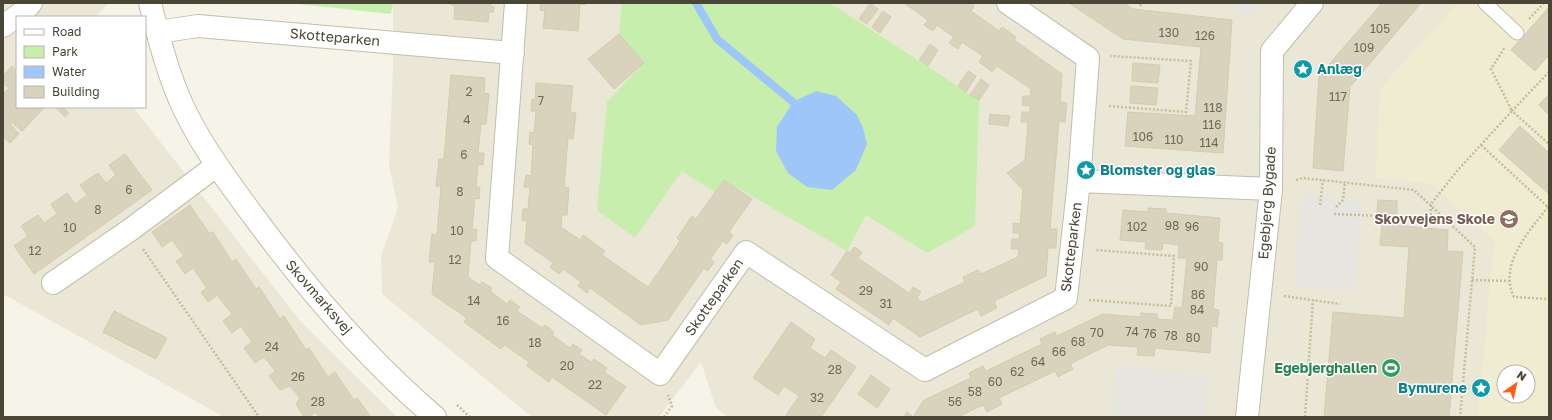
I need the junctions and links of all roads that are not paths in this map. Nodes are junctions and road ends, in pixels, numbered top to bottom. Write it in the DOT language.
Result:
graph roads {
  1 [pos="30,3"];
  2 [pos="150,3"];
  3 [pos="516,3"];
  4 [pos="1008,3"];
  5 [pos="1312,3"];
  6 [pos="1485,3"];
  7 [pos="17,16"];
  8 [pos="16,17"];
  9 [pos="3,26"];
  10 [pos="158,32"];
  11 [pos="1517,33"];
  12 [pos="513,53"];
  13 [pos="216,166"];
  14 [pos="1079,180"];
  15 [pos="1271,189"];
  16 [pos="53,283"];
  17 [pos="435,417"];
  18 [pos="1247,417"];
  1 -- 7 [label="street"];
  2 -- 10 [label="street, Skovmarksvej"];
  3 -- 12 [label="street, Skotteparken"];
  4 -- 14 [label="street, Skotteparken"];
  5 -- 15 [label="street, Egebjerg Bygade"];
  6 -- 11 [label="lane"];
  8 -- 9 [label="street"];
  10 -- 12 [label="street, Skotteparken"];
  10 -- 13 [label="street, Skovmarksvej"];
  12 -- 14 [label="street, Skotteparken"];
  13 -- 16 [label="street"];
  13 -- 17 [label="street, Skovmarksvej"];
  14 -- 15 [label="street"];
  15 -- 18 [label="street, Egebjerg Bygade"];
}
